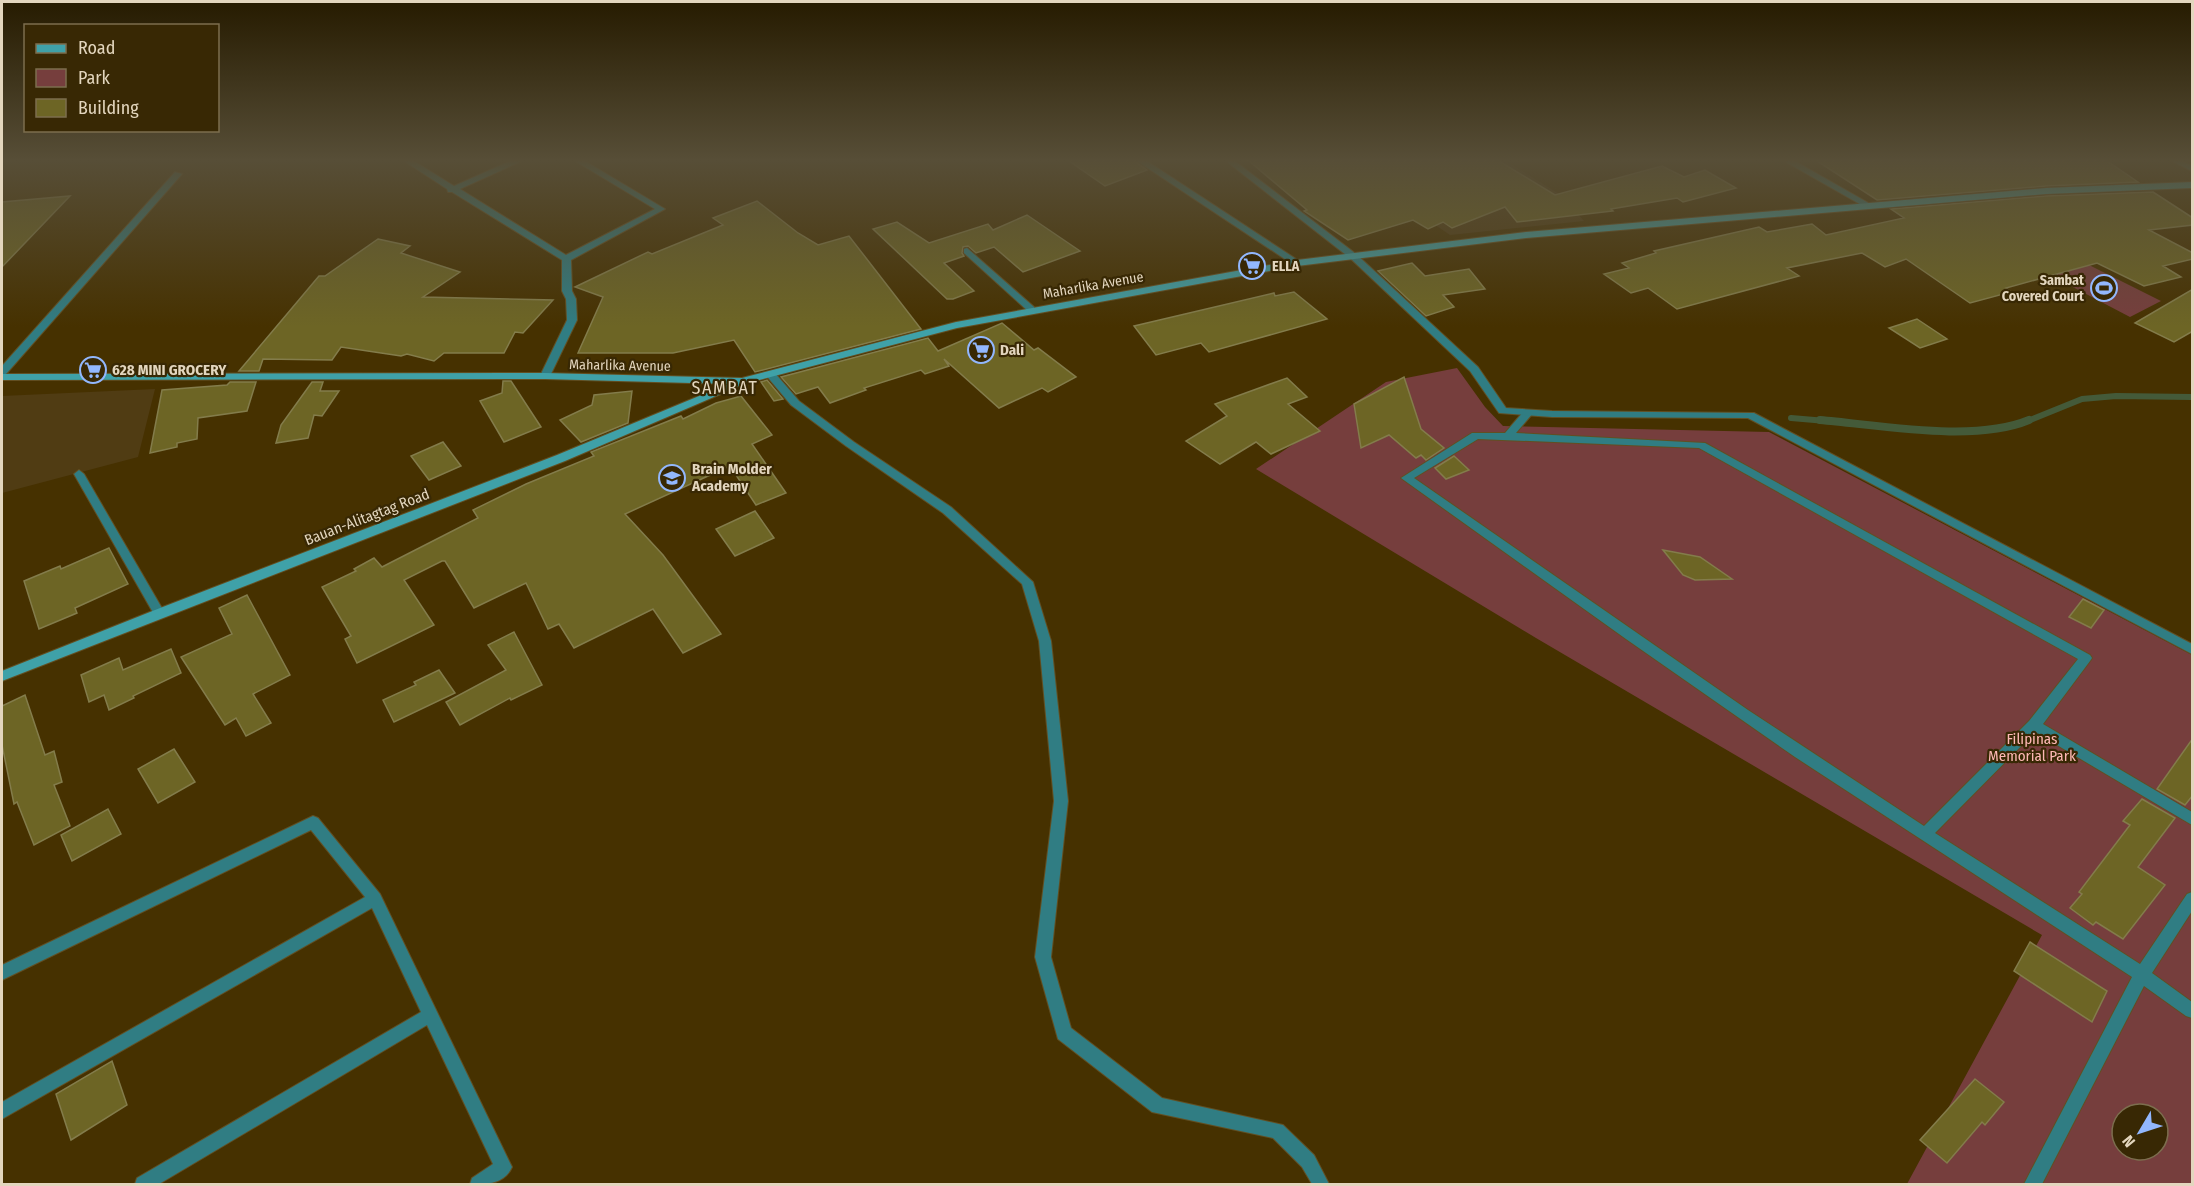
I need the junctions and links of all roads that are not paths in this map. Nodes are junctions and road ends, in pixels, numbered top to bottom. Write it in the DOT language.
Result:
graph roads {
  1 [pos="140,216"];
  2 [pos="496,216"];
  3 [pos="649,216"];
  4 [pos="1226,216"];
  5 [pos="1302,216"];
  6 [pos="1739,216"];
  7 [pos="968,251"];
  8 [pos="1353,256"];
  9 [pos="566,259"];
  10 [pos="1297,263"];
  11 [pos="1031,309"];
  12 [pos="2,372"];
  13 [pos="770,374"];
  14 [pos="545,376"];
  15 [pos="2,377"];
  16 [pos="742,381"];
  17 [pos="1528,413"];
  18 [pos="1507,436"];
  19 [pos="80,474"];
  20 [pos="159,613"];
  21 [pos="2193,649"];
  22 [pos="2,676"];
  23 [pos="2034,725"];
  24 [pos="2193,819"];
  25 [pos="1924,835"];
  26 [pos="375,899"];
  27 [pos="2193,899"];
  28 [pos="2,973"];
  29 [pos="2142,974"];
  30 [pos="2193,1011"];
  31 [pos="430,1015"];
  32 [pos="2,1111"];
  33 [pos="143,1185"];
  34 [pos="478,1185"];
  35 [pos="1321,1185"];
  36 [pos="2033,1185"];
  1 -- 12 [label="street"];
  2 -- 9 [label="street"];
  3 -- 9 [label="street"];
  4 -- 10 [label="street"];
  5 -- 8 [label="street"];
  6 -- 8 [label="main road, Maharlika Avenue"];
  7 -- 11 [label="street"];
  8 -- 10 [label="main road, Maharlika Avenue"];
  8 -- 17 [label="street"];
  9 -- 14 [label="street"];
  10 -- 11 [label="main road, Maharlika Avenue"];
  11 -- 13 [label="main road, Maharlika Avenue"];
  13 -- 16 [label="main road, Maharlika Avenue"];
  13 -- 35 [label="street"];
  14 -- 15 [label="main road, Maharlika Avenue"];
  14 -- 16 [label="main road, Maharlika Avenue"];
  16 -- 20 [label="main road, Bauan-Alitagtag Road"];
  17 -- 18 [label="street"];
  17 -- 21 [label="street"];
  18 -- 23 [label="street"];
  18 -- 25 [label="street"];
  19 -- 20 [label="street"];
  20 -- 22 [label="main road, Bauan-Alitagtag Road"];
  23 -- 24 [label="street"];
  23 -- 25 [label="street"];
  25 -- 29 [label="street"];
  26 -- 28 [label="street"];
  26 -- 31 [label="street"];
  26 -- 32 [label="street"];
  27 -- 29 [label="street"];
  29 -- 30 [label="street"];
  29 -- 36 [label="street"];
  31 -- 33 [label="street"];
  31 -- 34 [label="street"];
}
